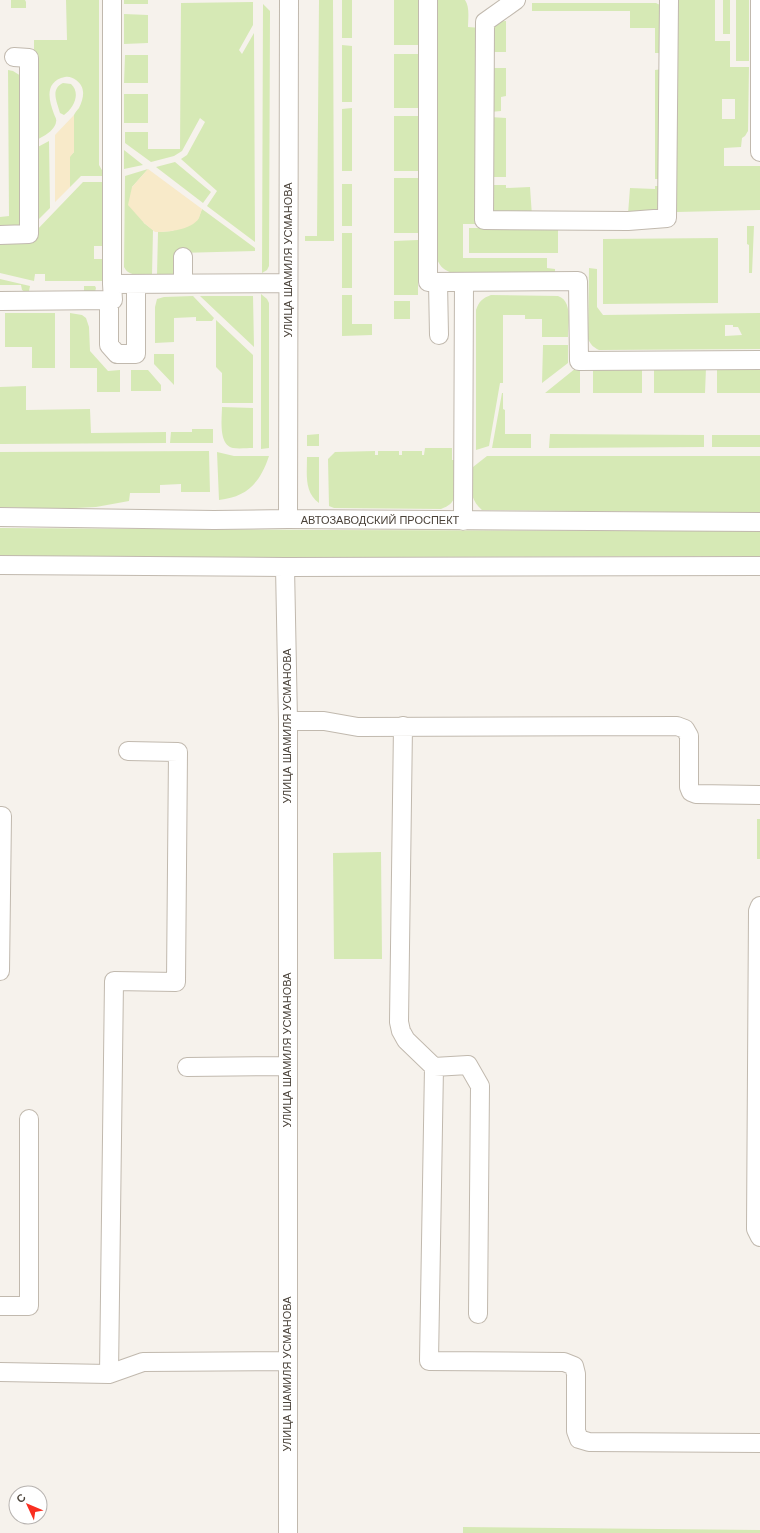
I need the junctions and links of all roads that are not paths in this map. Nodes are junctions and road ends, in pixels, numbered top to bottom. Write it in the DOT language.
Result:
graph roads {
  1 [pos="112,0"];
  2 [pos="289,0"];
  3 [pos="428,0"];
  4 [pos="516,0"];
  5 [pos="669,0"];
  6 [pos="760,0"];
  7 [pos="14,57"];
  8 [pos="760,152"];
  9 [pos="0,235"];
  10 [pos="183,257"];
  11 [pos="438,282"];
  12 [pos="464,282"];
  13 [pos="288,283"];
  14 [pos="136,284"];
  15 [pos="183,284"];
  16 [pos="111,292"];
  17 [pos="0,301"];
  18 [pos="439,335"];
  19 [pos="760,360"];
  20 [pos="0,517"];
  21 [pos="288,519"];
  22 [pos="463,521"];
  23 [pos="760,522"];
  24 [pos="0,565"];
  25 [pos="760,566"];
  26 [pos="285,567"];
  27 [pos="288,721"];
  28 [pos="403,726"];
  29 [pos="128,751"];
  30 [pos="760,795"];
  31 [pos="0,816"];
  32 [pos="760,906"];
  33 [pos="0,971"];
  34 [pos="287,1066"];
  35 [pos="187,1067"];
  36 [pos="434,1067"];
  37 [pos="29,1120"];
  38 [pos="760,1237"];
  39 [pos="0,1306"];
  40 [pos="478,1314"];
  41 [pos="287,1361"];
  42 [pos="0,1372"];
  43 [pos="109,1374"];
  44 [pos="760,1443"];
  45 [pos="288,1533"];
  1 -- 16 [label="street"];
  2 -- 13 [label="street, УЛИЦА ШАМИЛЯ УСМАНОВА"];
  3 -- 11 [label="street"];
  4 -- 5 [label="street"];
  6 -- 8 [label="street"];
  7 -- 9 [label="street"];
  10 -- 15 [label="street"];
  11 -- 12 [label="street"];
  11 -- 18 [label="street"];
  12 -- 19 [label="street"];
  12 -- 22 [label="street"];
  13 -- 15 [label="street"];
  13 -- 21 [label="street, УЛИЦА ШАМИЛЯ УСМАНОВА"];
  14 -- 15 [label="street"];
  14 -- 16 [label="street"];
  14 -- 16 [label="street"];
  16 -- 17 [label="street"];
  20 -- 21 [label="street, АВТОЗАВОДСКИЙ ПРОСПЕКТ"];
  21 -- 22 [label="street, АВТОЗАВОДСКИЙ ПРОСПЕКТ"];
  22 -- 23 [label="street, АВТОЗАВОДСКИЙ ПРОСПЕКТ"];
  24 -- 26 [label="street"];
  25 -- 26 [label="street"];
  26 -- 27 [label="street, УЛИЦА ШАМИЛЯ УСМАНОВА"];
  27 -- 28 [label="street"];
  27 -- 34 [label="street, УЛИЦА ШАМИЛЯ УСМАНОВА"];
  28 -- 30 [label="street"];
  28 -- 36 [label="street"];
  29 -- 43 [label="street"];
  31 -- 33 [label="street"];
  32 -- 38 [label="street"];
  34 -- 35 [label="street"];
  34 -- 41 [label="street, УЛИЦА ШАМИЛЯ УСМАНОВА"];
  36 -- 40 [label="street"];
  36 -- 44 [label="street"];
  37 -- 39 [label="street"];
  41 -- 43 [label="street"];
  41 -- 45 [label="street, УЛИЦА ШАМИЛЯ УСМАНОВА"];
  42 -- 43 [label="street"];
}
